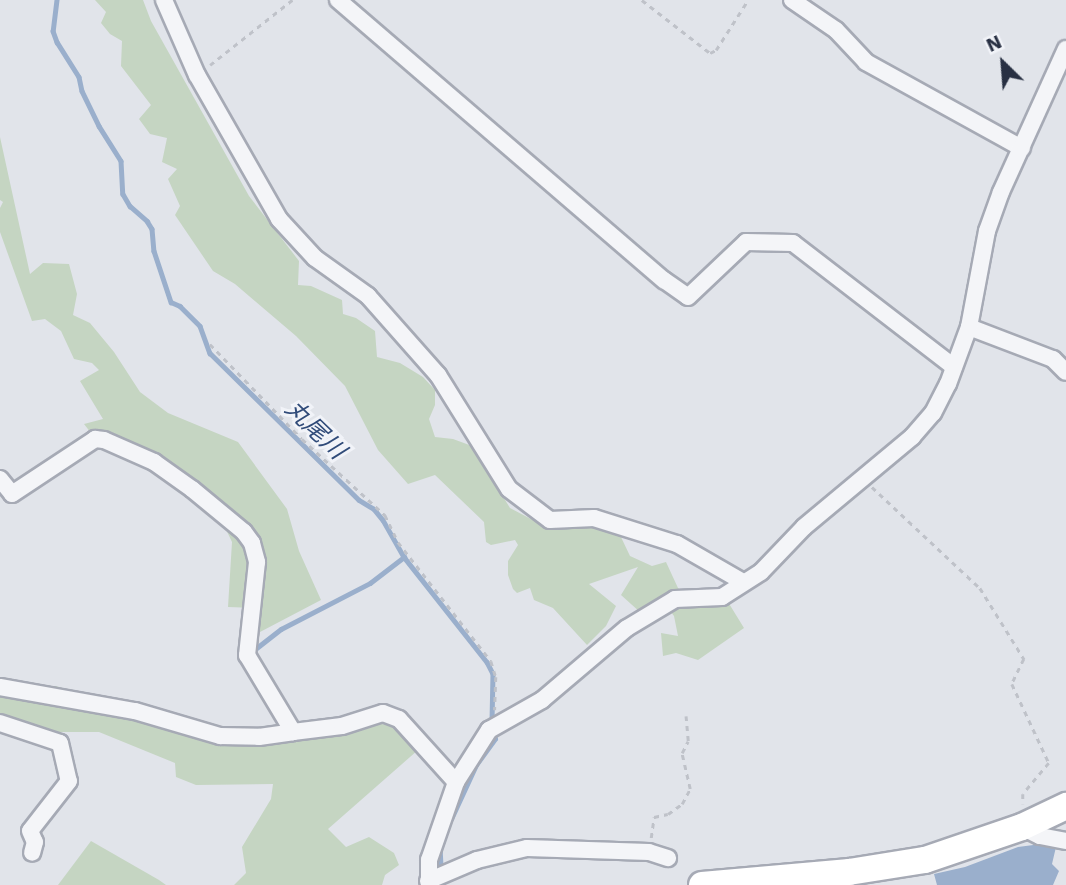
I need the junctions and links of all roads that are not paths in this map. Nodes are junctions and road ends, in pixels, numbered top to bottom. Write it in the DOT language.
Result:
graph roads {
  1 [pos="164,0"];
  2 [pos="338,0"];
  3 [pos="792,0"];
  4 [pos="1066,49"];
  5 [pos="1060,81"];
  6 [pos="1022,148"];
  7 [pos="969,327"];
  8 [pos="954,367"];
  9 [pos="1066,372"];
  10 [pos="0,479"];
  11 [pos="6,498"];
  12 [pos="743,582"];
  13 [pos="0,687"];
  14 [pos="0,723"];
  15 [pos="293,732"];
  16 [pos="456,782"];
  17 [pos="1066,806"];
  18 [pos="1022,827"];
  19 [pos="1066,841"];
  20 [pos="32,853"];
  21 [pos="668,858"];
  22 [pos="434,880"];
  23 [pos="702,885"];
  1 -- 12 [label="street"];
  2 -- 8 [label="street"];
  3 -- 6 [label="street"];
  4 -- 5 [label="street"];
  5 -- 6 [label="street"];
  6 -- 7 [label="street"];
  7 -- 8 [label="street"];
  7 -- 9 [label="street"];
  8 -- 12 [label="street"];
  10 -- 11 [label="street"];
  11 -- 15 [label="street"];
  12 -- 16 [label="street"];
  13 -- 15 [label="street"];
  14 -- 20 [label="street"];
  15 -- 16 [label="street"];
  16 -- 22 [label="street"];
  17 -- 18 [label="highway"];
  18 -- 19 [label="street"];
  18 -- 23 [label="highway"];
  21 -- 22 [label="street"];
}
